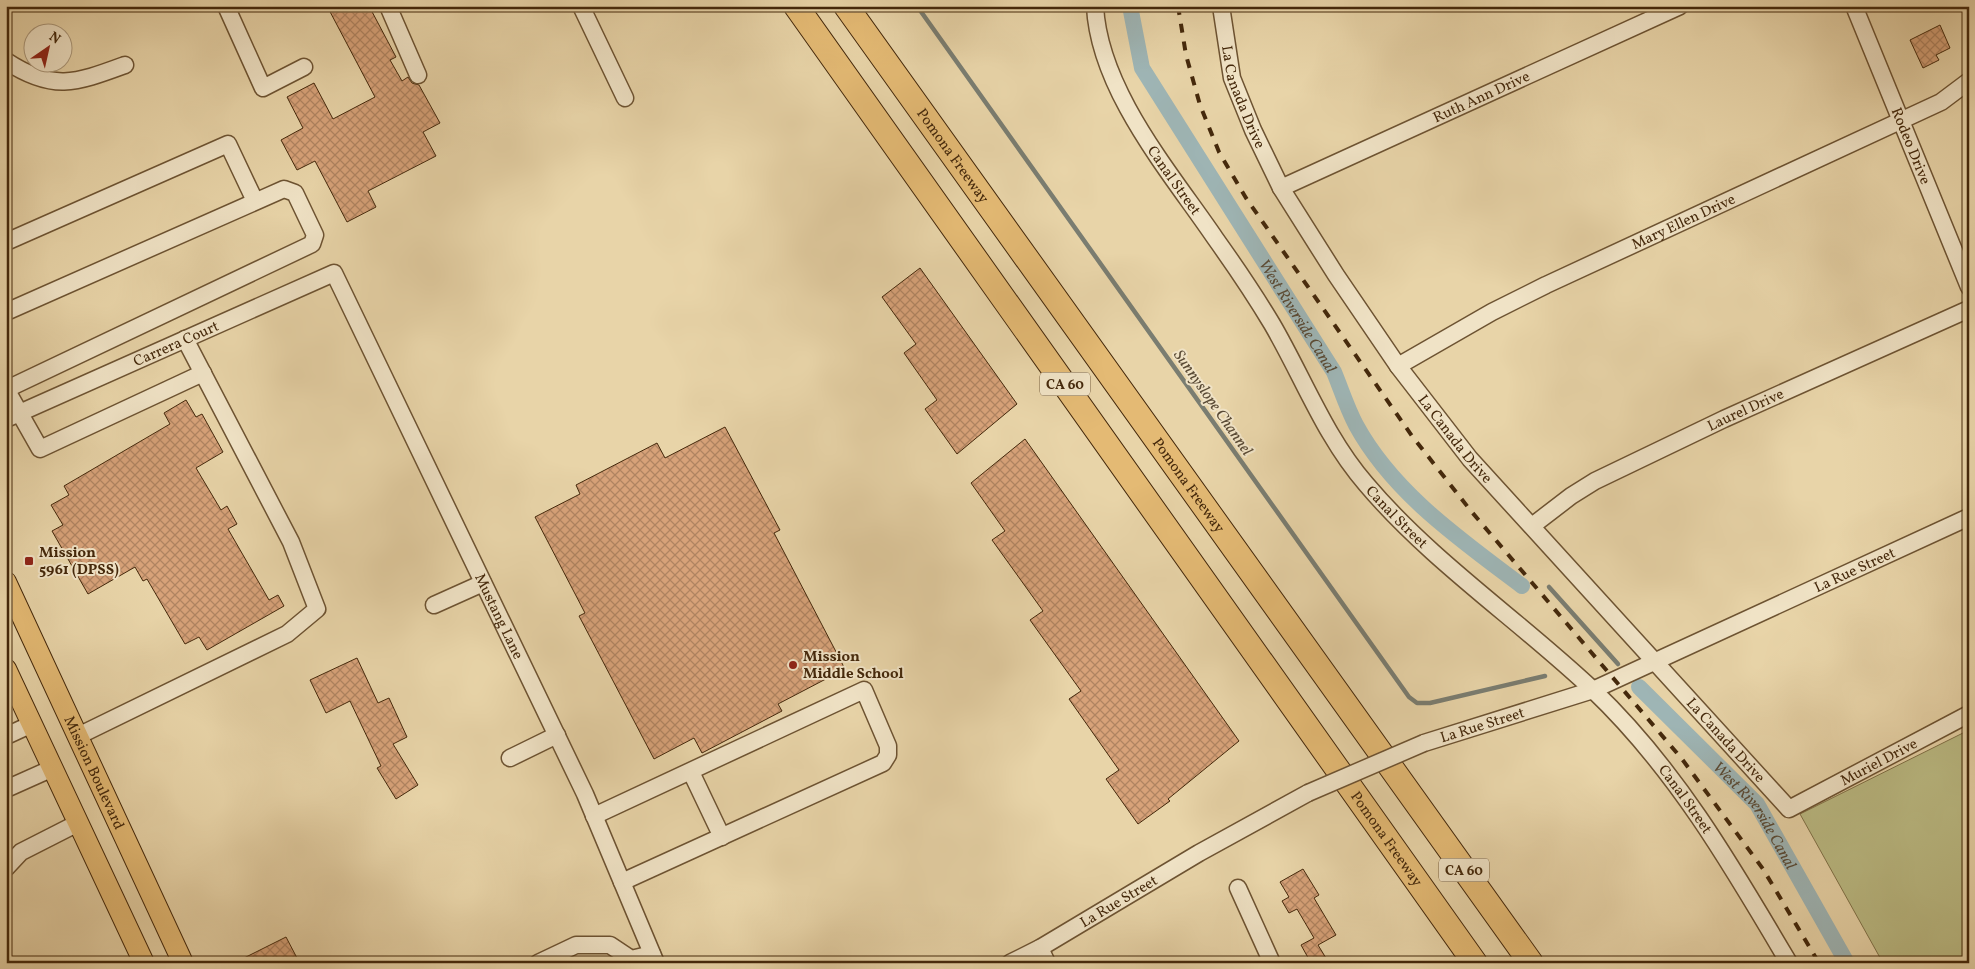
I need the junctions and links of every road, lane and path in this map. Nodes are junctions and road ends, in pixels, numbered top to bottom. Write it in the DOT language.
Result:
graph roads {
  1 [pos="226,6"];
  2 [pos="388,6"];
  3 [pos="581,6"];
  4 [pos="796,6"];
  5 [pos="846,6"];
  6 [pos="1095,6"];
  7 [pos="1221,6"];
  8 [pos="1680,6"];
  9 [pos="1854,6"];
  10 [pos="6,61"];
  11 [pos="125,65"];
  12 [pos="304,67"];
  13 [pos="418,75"];
  14 [pos="1969,81"];
  15 [pos="625,98"];
  16 [pos="1901,122"];
  17 [pos="1282,188"];
  18 [pos="255,201"];
  19 [pos="6,242"];
  20 [pos="334,273"];
  21 [pos="1969,287"];
  22 [pos="1969,308"];
  23 [pos="6,312"];
  24 [pos="185,339"];
  25 [pos="1398,366"];
  26 [pos="203,373"];
  27 [pos="6,389"];
  28 [pos="13,416"];
  29 [pos="1969,517"];
  30 [pos="1532,526"];
  31 [pos="6,582"];
  32 [pos="483,583"];
  33 [pos="434,605"];
  34 [pos="1655,663"];
  35 [pos="6,669"];
  36 [pos="1593,690"];
  37 [pos="1969,714"];
  38 [pos="32,724"];
  39 [pos="557,735"];
  40 [pos="6,736"];
  41 [pos="78,736"];
  42 [pos="510,758"];
  43 [pos="53,768"];
  44 [pos="691,772"];
  45 [pos="6,789"];
  46 [pos="1789,809"];
  47 [pos="594,816"];
  48 [pos="78,823"];
  49 [pos="722,836"];
  50 [pos="6,868"];
  51 [pos="622,882"];
  52 [pos="1238,888"];
  53 [pos="1040,948"];
  54 [pos="654,958"];
  55 [pos="629,962"];
  56 [pos="144,963"];
  57 [pos="183,963"];
  58 [pos="538,963"];
  59 [pos="1010,963"];
  60 [pos="1047,963"];
  61 [pos="1272,963"];
  62 [pos="1475,963"];
  63 [pos="1530,963"];
  64 [pos="1789,963"];
  1 -- 12 [label="street"];
  2 -- 13 [label="street"];
  3 -- 15 [label="street"];
  4 -- 62 [label="highway, Pomona Freeway / CA 60"];
  5 -- 63 [label="highway, Pomona Freeway / CA 60"];
  6 -- 36 [label="street, Canal Street"];
  7 -- 17 [label="street, La Canada Drive"];
  8 -- 17 [label="street, Ruth Ann Drive"];
  9 -- 16 [label="street, Rodeo Drive"];
  10 -- 11 [label="street"];
  14 -- 16 [label="street, Mary Ellen Drive"];
  16 -- 21 [label="street, Rodeo Drive"];
  16 -- 25 [label="street, Mary Ellen Drive"];
  17 -- 25 [label="street, La Canada Drive"];
  18 -- 19 [label="street"];
  18 -- 23 [label="street"];
  18 -- 27 [label="street"];
  20 -- 24 [label="street, Carrera Court"];
  20 -- 32 [label="street, Mustang Lane"];
  22 -- 30 [label="street, Laurel Drive"];
  24 -- 26 [label="street"];
  24 -- 28 [label="street, Carrera Court"];
  25 -- 30 [label="street, La Canada Drive"];
  26 -- 28 [label="street"];
  26 -- 41 [label="street"];
  27 -- 28 [label="street"];
  29 -- 34 [label="street, La Rue Street"];
  30 -- 34 [label="street, La Canada Drive"];
  31 -- 41 [label="main road, Mission Boulevard"];
  32 -- 33 [label="street"];
  32 -- 39 [label="street, Mustang Lane"];
  34 -- 36 [label="street, La Rue Street"];
  34 -- 46 [label="street, La Canada Drive"];
  35 -- 38 [label="main road"];
  36 -- 53 [label="street, La Rue Street, bridge"];
  36 -- 64 [label="street, Canal Street"];
  37 -- 46 [label="street, Muriel Drive"];
  38 -- 40 [label="street"];
  38 -- 43 [label="main road"];
  39 -- 42 [label="street"];
  39 -- 47 [label="street, Mustang Lane"];
  41 -- 57 [label="main road, Mission Boulevard"];
  43 -- 45 [label="street"];
  43 -- 48 [label="main road"];
  44 -- 47 [label="street"];
  44 -- 49 [label="street"];
  44 -- 49 [label="street"];
  47 -- 51 [label="street, Mustang Lane"];
  48 -- 50 [label="street"];
  48 -- 56 [label="main road"];
  49 -- 51 [label="street"];
  51 -- 54 [label="street, Mustang Lane"];
  52 -- 61 [label="street"];
  53 -- 59 [label="street, La Rue Street"];
  53 -- 60 [label="street"];
  54 -- 55 [label="street"];
  55 -- 58 [label="street"];
}
